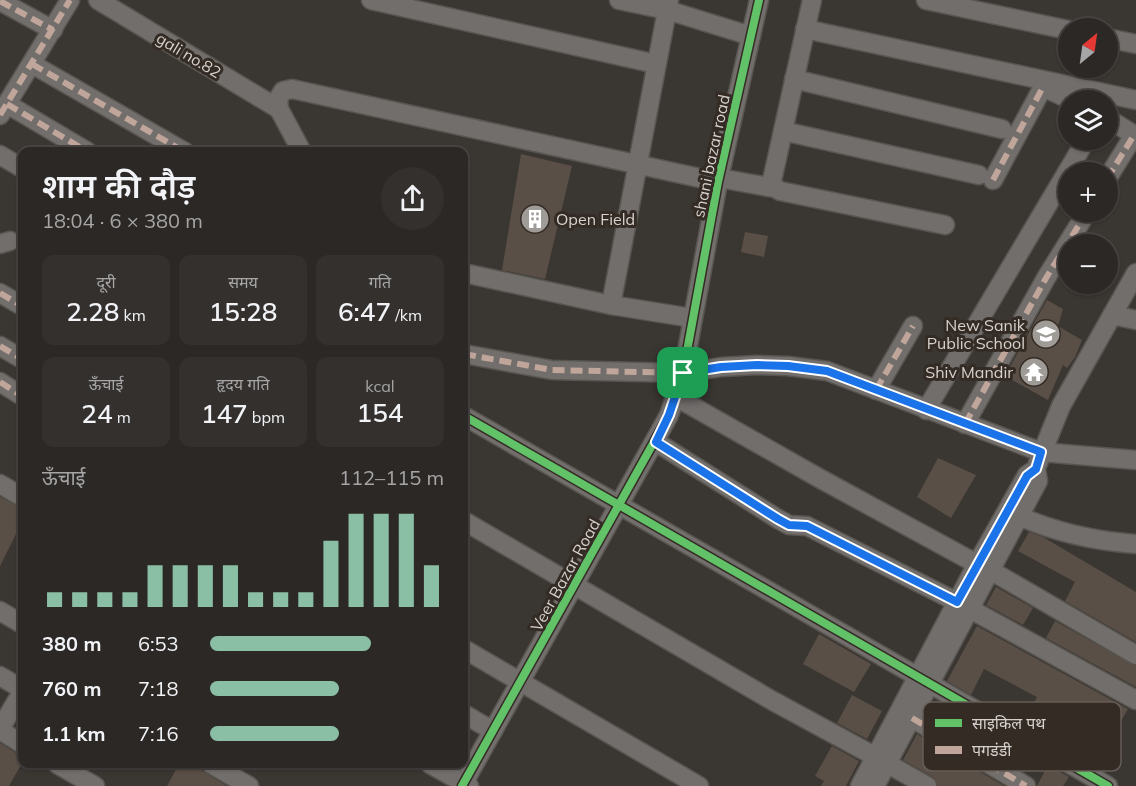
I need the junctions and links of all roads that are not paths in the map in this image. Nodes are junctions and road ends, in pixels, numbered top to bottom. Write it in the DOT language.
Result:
graph roads {
  1 [pos="70,0"];
  2 [pos="98,0"];
  3 [pos="370,0"];
  4 [pos="619,0"];
  5 [pos="759,0"];
  6 [pos="812,0"];
  7 [pos="926,0"];
  8 [pos="0,1"];
  9 [pos="668,5"];
  10 [pos="1058,28"];
  11 [pos="805,29"];
  12 [pos="52,30"];
  13 [pos="751,36"];
  14 [pos="1118,40"];
  15 [pos="1136,44"];
  16 [pos="32,64"];
  17 [pos="656,64"];
  18 [pos="794,79"];
  19 [pos="1058,94"];
  20 [pos="1136,100"];
  21 [pos="3,109"];
  22 [pos="279,109"];
  23 [pos="1118,125"];
  24 [pos="1002,129"];
  25 [pos="783,131"];
  26 [pos="1135,135"];
  27 [pos="78,147"];
  28 [pos="176,147"];
  29 [pos="299,147"];
  30 [pos="1080,150"];
  31 [pos="0,155"];
  32 [pos="1118,162"];
  33 [pos="637,164"];
  34 [pos="18,166"];
  35 [pos="718,180"];
  36 [pos="774,188"];
  37 [pos="1081,222"];
  38 [pos="945,225"];
  39 [pos="1136,273"];
  40 [pos="468,274"];
  41 [pos="0,293"];
  42 [pos="18,304"];
  43 [pos="611,305"];
  44 [pos="1112,315"];
  45 [pos="692,318"];
  46 [pos="1136,320"];
  47 [pos="913,327"];
  48 [pos="0,346"];
  49 [pos="468,355"];
  50 [pos="18,357"];
  51 [pos="683,373"];
  52 [pos="0,382"];
  53 [pos="876,390"];
  54 [pos="18,393"];
  55 [pos="676,397"];
  56 [pos="926,410"];
  57 [pos="468,418"];
  58 [pos="965,424"];
  59 [pos="656,442"];
  60 [pos="1136,460"];
  61 [pos="1039,461"];
  62 [pos="0,484"];
  63 [pos="18,495"];
  64 [pos="620,506"];
  65 [pos="1020,516"];
  66 [pos="468,523"];
  67 [pos="1136,544"];
  68 [pos="984,567"];
  69 [pos="575,586"];
  70 [pos="964,606"];
  71 [pos="0,611"];
  72 [pos="18,622"];
  73 [pos="468,651"];
  74 [pos="1136,655"];
  75 [pos="0,676"];
  76 [pos="923,682"];
  77 [pos="519,683"];
  78 [pos="18,687"];
  79 [pos="18,697"];
  80 [pos="1136,700"];
  81 [pos="959,702"];
  82 [pos="468,716"];
  83 [pos="912,718"];
  84 [pos="923,725"];
  85 [pos="0,730"];
  86 [pos="494,732"];
  87 [pos="18,741"];
  88 [pos="882,760"];
  89 [pos="64,768"];
  90 [pos="219,768"];
  91 [pos="437,768"];
  92 [pos="1001,771"];
  93 [pos="1081,771"];
  94 [pos="465,785"];
  95 [pos="96,786"];
  96 [pos="249,786"];
  97 [pos="699,786"];
  98 [pos="860,786"];
  99 [pos="875,786"];
  100 [pos="927,786"];
  101 [pos="1026,786"];
  102 [pos="1108,786"];
  1 -- 12 [label="street"];
  2 -- 22 [label="street, gali no.82"];
  3 -- 17 [label="street"];
  4 -- 9 [label="street"];
  5 -- 13 [label="street, shani bazar road"];
  6 -- 11 [label="street"];
  7 -- 10 [label="street"];
  8 -- 12 [label="street"];
  9 -- 13 [label="street"];
  9 -- 17 [label="street"];
  11 -- 18 [label="street"];
  11 -- 20 [label="street"];
  12 -- 16 [label="street"];
  13 -- 35 [label="street, shani bazar road"];
  14 -- 15 [label="street"];
  16 -- 21 [label="street"];
  16 -- 28 [label="street"];
  17 -- 33 [label="street"];
  18 -- 24 [label="street"];
  18 -- 25 [label="street"];
  19 -- 25 [label="street"];
  21 -- 27 [label="street"];
  22 -- 29 [label="street"];
  22 -- 33 [label="street"];
  23 -- 26 [label="street"];
  25 -- 36 [label="street"];
  26 -- 32 [label="street"];
  30 -- 56 [label="street"];
  31 -- 34 [label="street"];
  33 -- 35 [label="street"];
  33 -- 43 [label="street"];
  35 -- 36 [label="street"];
  35 -- 45 [label="street, shani bazar road"];
  36 -- 38 [label="street"];
  37 -- 58 [label="street"];
  39 -- 44 [label="street"];
  40 -- 43 [label="street"];
  41 -- 42 [label="street"];
  43 -- 45 [label="street"];
  44 -- 46 [label="street"];
  44 -- 61 [label="street"];
  45 -- 51 [label="street, shani bazar road"];
  47 -- 53 [label="street"];
  48 -- 50 [label="street"];
  49 -- 51 [label="street"];
  51 -- 53 [label="street"];
  51 -- 55 [label="street, Veer Bazar Road"];
  52 -- 54 [label="street"];
  53 -- 56 [label="street"];
  55 -- 59 [label="street, Veer Bazar Road"];
  55 -- 68 [label="street"];
  56 -- 58 [label="street"];
  57 -- 64 [label="street"];
  58 -- 61 [label="street"];
  59 -- 64 [label="street, Veer Bazar Road"];
  59 -- 70 [label="street"];
  60 -- 61 [label="street"];
  61 -- 65 [label="street"];
  61 -- 68 [label="street"];
  62 -- 63 [label="street"];
  64 -- 69 [label="street, Veer Bazar Road"];
  64 -- 76 [label="street"];
  65 -- 67 [label="street"];
  65 -- 68 [label="street"];
  66 -- 69 [label="street"];
  68 -- 70 [label="street"];
  68 -- 74 [label="street"];
  69 -- 77 [label="street, Veer Bazar Road"];
  69 -- 88 [label="street"];
  70 -- 76 [label="street"];
  70 -- 80 [label="street"];
  71 -- 72 [label="street"];
  73 -- 77 [label="street"];
  75 -- 78 [label="street"];
  76 -- 81 [label="street"];
  76 -- 83 [label="street"];
  76 -- 88 [label="street"];
  77 -- 86 [label="street, Veer Bazar Road"];
  77 -- 97 [label="street"];
  79 -- 85 [label="street"];
  82 -- 86 [label="street"];
  83 -- 84 [label="street"];
  83 -- 88 [label="street"];
  85 -- 87 [label="street"];
  86 -- 94 [label="street, Veer Bazar Road"];
  88 -- 98 [label="street"];
  88 -- 99 [label="street"];
  88 -- 100 [label="street"];
  89 -- 95 [label="street"];
  90 -- 96 [label="street"];
  91 -- 94 [label="street"];
  92 -- 101 [label="street"];
  93 -- 102 [label="street"];
}
